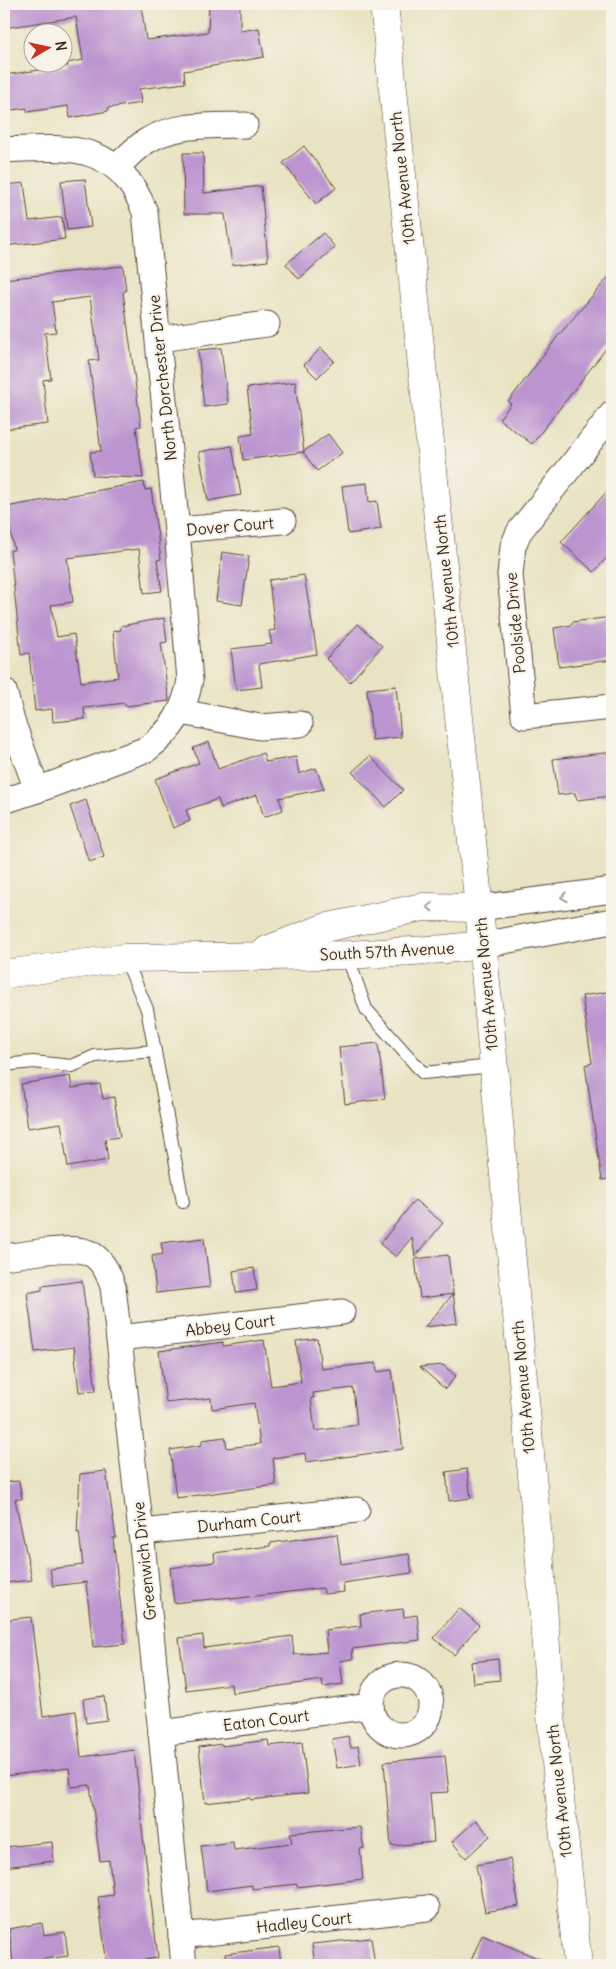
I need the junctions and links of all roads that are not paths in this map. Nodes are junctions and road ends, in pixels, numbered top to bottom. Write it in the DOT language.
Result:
graph roads {
  1 [pos="384,4"];
  2 [pos="245,125"];
  3 [pos="4,150"];
  4 [pos="116,168"];
  5 [pos="267,324"];
  6 [pos="159,339"];
  7 [pos="612,414"];
  8 [pos="283,521"];
  9 [pos="177,530"];
  10 [pos="4,691"];
  11 [pos="612,707"];
  12 [pos="182,712"];
  13 [pos="300,724"];
  14 [pos="37,790"];
  15 [pos="4,800"];
  16 [pos="612,890"];
  17 [pos="479,908"];
  18 [pos="612,921"];
  19 [pos="482,945"];
  20 [pos="347,955"];
  21 [pos="249,956"];
  22 [pos="125,958"];
  23 [pos="4,974"];
  24 [pos="155,1051"];
  25 [pos="4,1065"];
  26 [pos="493,1066"];
  27 [pos="183,1202"];
  28 [pos="4,1257"];
  29 [pos="342,1312"];
  30 [pos="119,1338"];
  31 [pos="357,1510"];
  32 [pos="141,1532"];
  33 [pos="371,1706"];
  34 [pos="161,1734"];
  35 [pos="428,1908"];
  36 [pos="181,1936"];
  37 [pos="184,1965"];
  38 [pos="578,1965"];
  1 -- 17 [label="street, 10th Avenue North"];
  2 -- 4 [label="street"];
  3 -- 4 [label="street, North Dorchester Drive"];
  4 -- 6 [label="street, North Dorchester Drive"];
  5 -- 6 [label="street"];
  6 -- 9 [label="street, North Dorchester Drive"];
  7 -- 11 [label="street, Poolside Drive"];
  8 -- 9 [label="street, Dover Court"];
  9 -- 12 [label="street, North Dorchester Drive"];
  10 -- 14 [label="street"];
  12 -- 13 [label="street"];
  12 -- 14 [label="street"];
  14 -- 15 [label="street"];
  16 -- 17 [label="street, South 57th Avenue, one-way"];
  17 -- 19 [label="street, 10th Avenue North"];
  17 -- 21 [label="street, South 57th Avenue, one-way"];
  18 -- 19 [label="street, South 57th Avenue"];
  19 -- 20 [label="street, South 57th Avenue"];
  19 -- 26 [label="street, 10th Avenue North"];
  20 -- 21 [label="street, South 57th Avenue"];
  20 -- 26 [label="lane"];
  21 -- 22 [label="street, South 57th Avenue"];
  22 -- 23 [label="street, South 57th Avenue"];
  22 -- 24 [label="lane"];
  24 -- 25 [label="lane"];
  24 -- 27 [label="lane"];
  26 -- 38 [label="street, 10th Avenue North"];
  28 -- 30 [label="street, Greenwich Drive"];
  29 -- 30 [label="street, Abbey Court"];
  30 -- 32 [label="street, Greenwich Drive"];
  31 -- 32 [label="street, Durham Court"];
  32 -- 34 [label="street, Greenwich Drive"];
  33 -- 34 [label="street, Eaton Court"];
  34 -- 36 [label="street, Greenwich Drive"];
  35 -- 36 [label="street, Hadley Court"];
  36 -- 37 [label="street, Greenwich Drive"];
}
